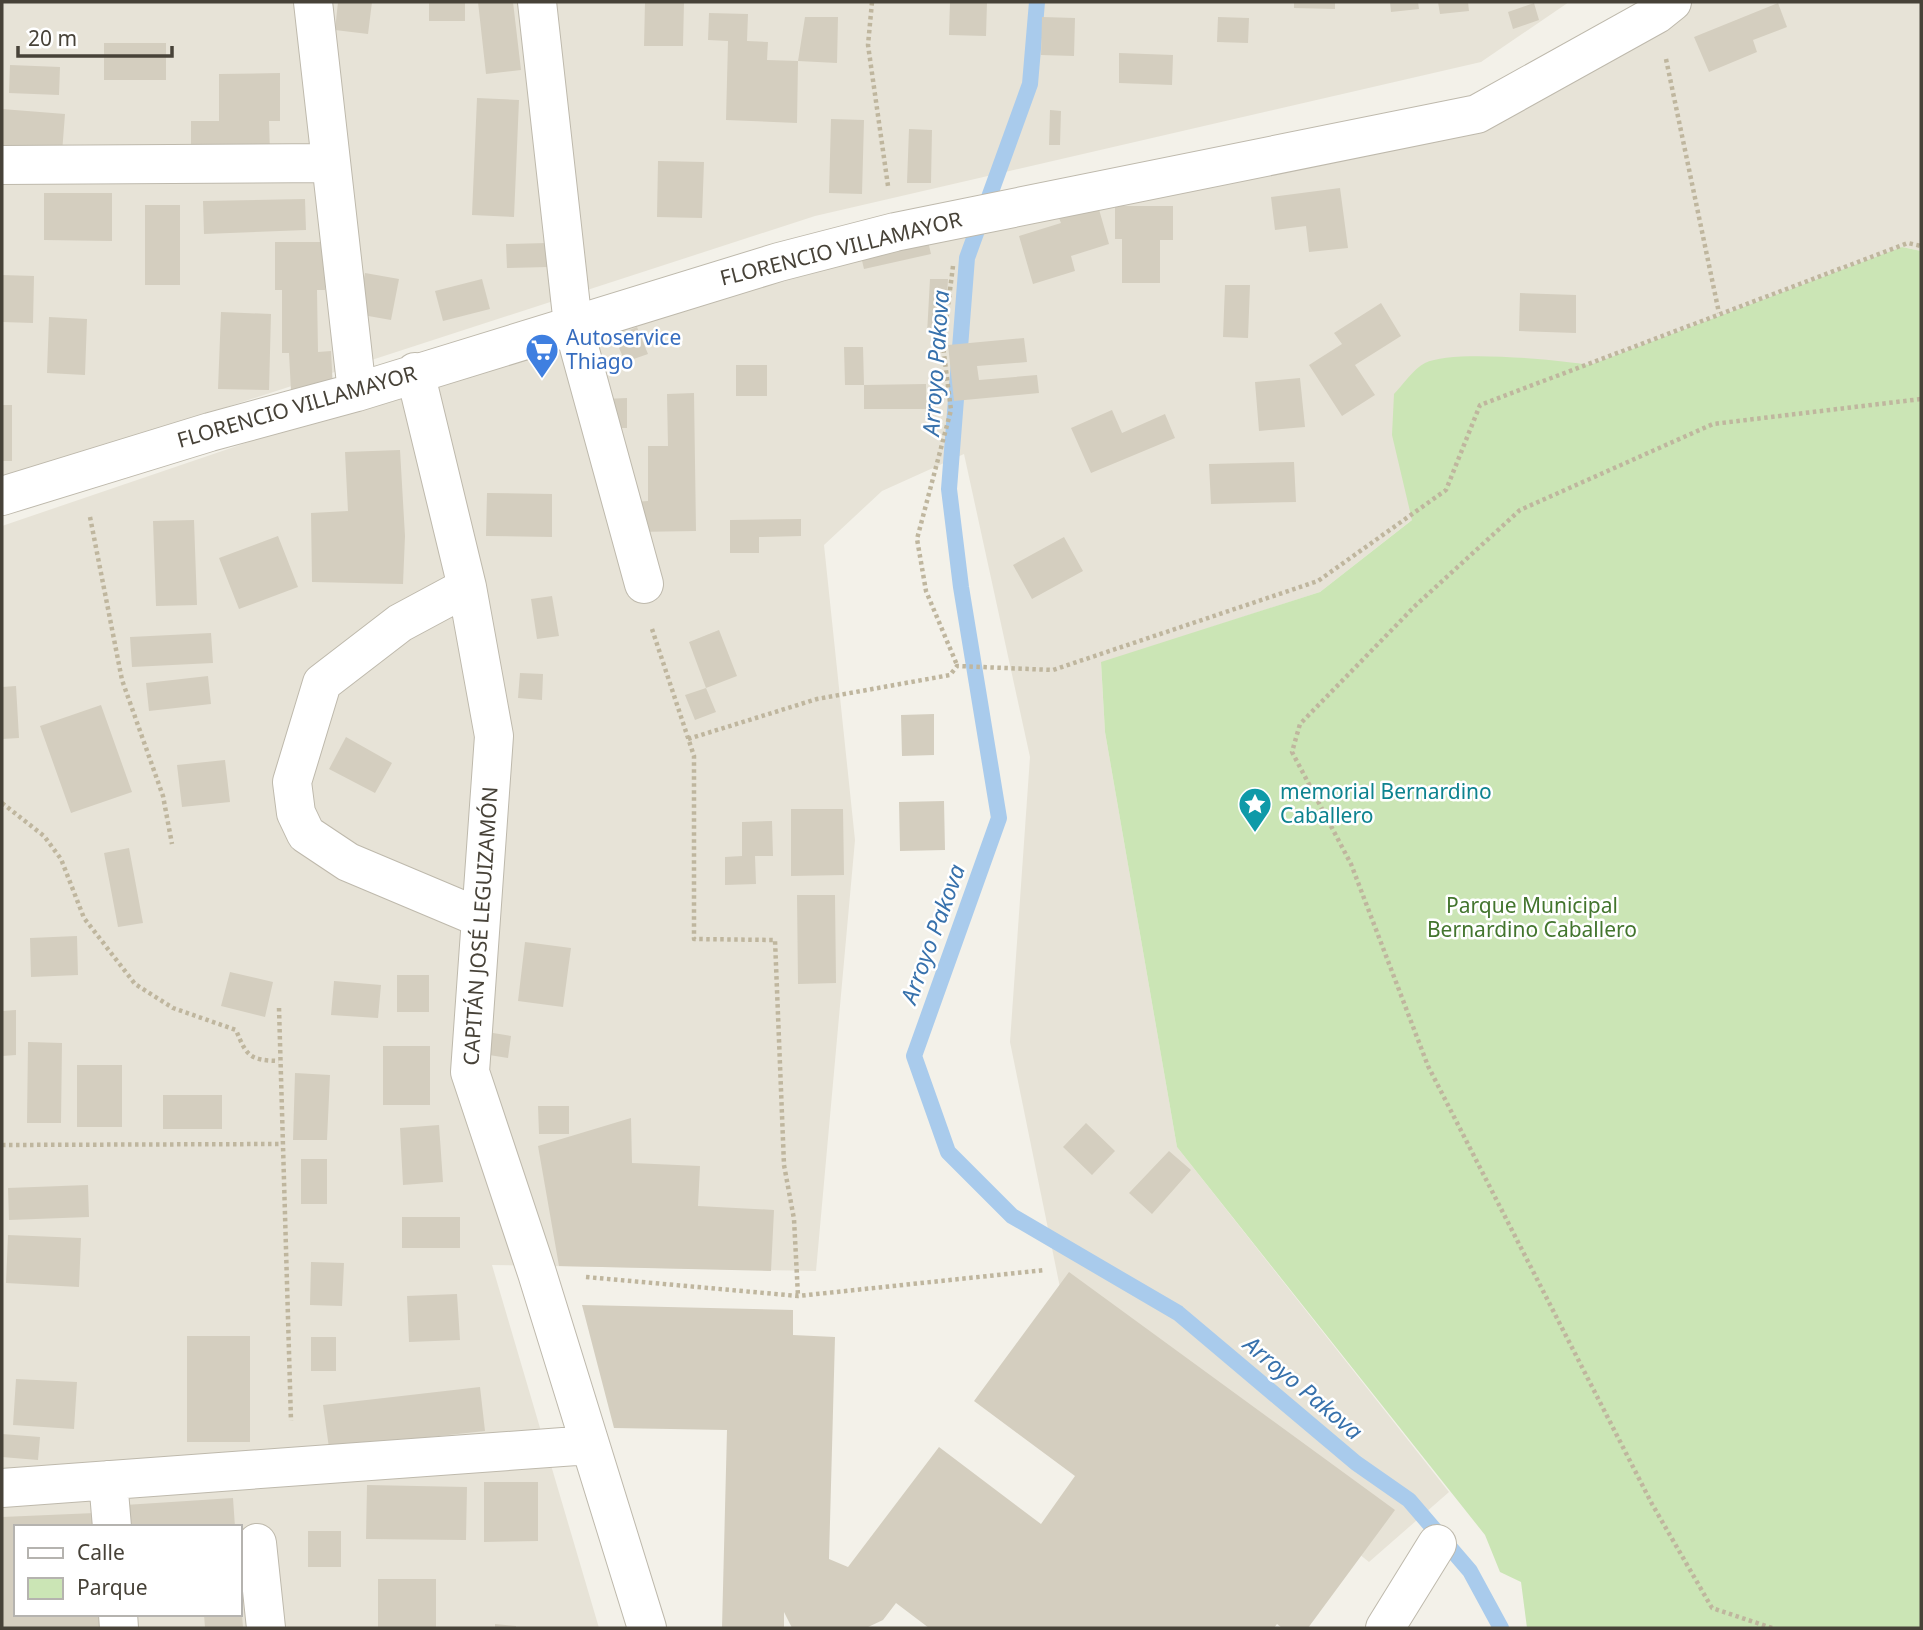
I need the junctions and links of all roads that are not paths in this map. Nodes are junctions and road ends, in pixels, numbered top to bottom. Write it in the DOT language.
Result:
graph roads {
  1 [pos="313,2"];
  2 [pos="537,2"];
  3 [pos="1664,8"];
  4 [pos="330,163"];
  5 [pos="2,164"];
  6 [pos="573,326"];
  7 [pos="415,372"];
  8 [pos="357,392"];
  9 [pos="2,496"];
  10 [pos="645,584"];
  11 [pos="467,587"];
  12 [pos="481,918"];
  13 [pos="590,1445"];
  14 [pos="108,1480"];
  15 [pos="2,1488"];
  16 [pos="112,1525"];
  17 [pos="257,1543"];
  18 [pos="1437,1544"];
  19 [pos="265,1628"];
  20 [pos="648,1628"];
  21 [pos="1385,1628"];
  1 -- 4 [label="street"];
  2 -- 6 [label="street"];
  3 -- 6 [label="street, FLORENCIO VILLAMAYOR"];
  4 -- 5 [label="street"];
  4 -- 8 [label="street"];
  6 -- 7 [label="street, FLORENCIO VILLAMAYOR"];
  6 -- 10 [label="street"];
  7 -- 8 [label="street, FLORENCIO VILLAMAYOR"];
  7 -- 11 [label="street, CAPITÁN JOSÉ LEGUIZAMÓN"];
  8 -- 9 [label="street, FLORENCIO VILLAMAYOR"];
  11 -- 12 [label="street, CAPITÁN JOSÉ LEGUIZAMÓN"];
  11 -- 12 [label="street"];
  12 -- 13 [label="street, CAPITÁN JOSÉ LEGUIZAMÓN"];
  13 -- 14 [label="street"];
  13 -- 20 [label="street, CAPITÁN JOSÉ LEGUIZAMÓN"];
  14 -- 15 [label="street"];
  14 -- 16 [label="street"];
  17 -- 19 [label="street"];
  18 -- 21 [label="street"];
}
